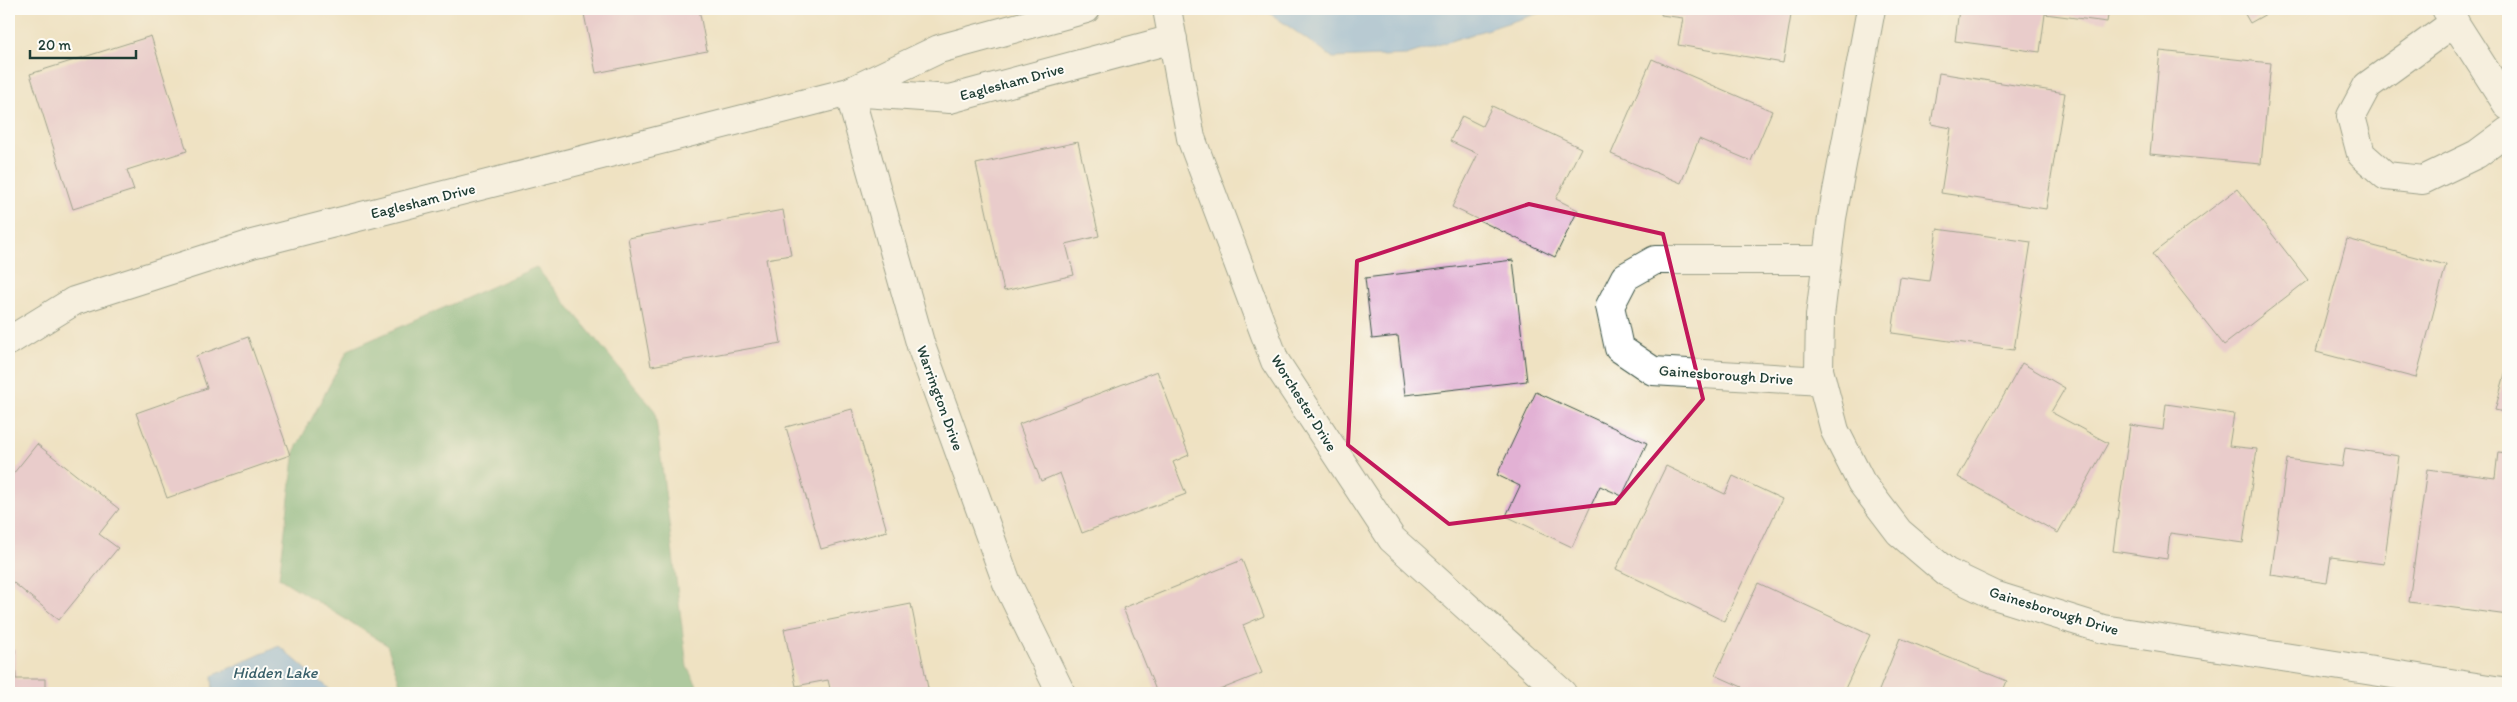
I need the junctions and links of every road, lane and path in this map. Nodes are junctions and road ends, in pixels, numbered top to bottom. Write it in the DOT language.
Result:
graph roads {
  1 [pos="1086,9"];
  2 [pos="1168,9"];
  3 [pos="1871,9"];
  4 [pos="2450,16"];
  5 [pos="1173,39"];
  6 [pos="849,92"];
  7 [pos="2508,106"];
  8 [pos="2508,131"];
  9 [pos="1827,260"];
  10 [pos="9,341"];
  11 [pos="1822,381"];
  12 [pos="2395,684"];
  13 [pos="2508,692"];
  14 [pos="1062,693"];
  15 [pos="1562,693"];
  1 -- 6 [label="street, Eaglesham Drive"];
  2 -- 5 [label="street, Worchester Drive"];
  3 -- 9 [label="street, Gainesborough Drive"];
  4 -- 7 [label="street"];
  4 -- 8 [label="street"];
  5 -- 6 [label="street, Eaglesham Drive"];
  5 -- 15 [label="street, Worchester Drive"];
  6 -- 10 [label="street, Eaglesham Drive"];
  6 -- 14 [label="street, Warrington Drive"];
  9 -- 11 [label="street, Gainesborough Drive"];
  9 -- 11 [label="street, Gainesborough Drive"];
  11 -- 12 [label="street, Gainesborough Drive"];
  12 -- 13 [label="street, Gainesborough Drive"];
}
